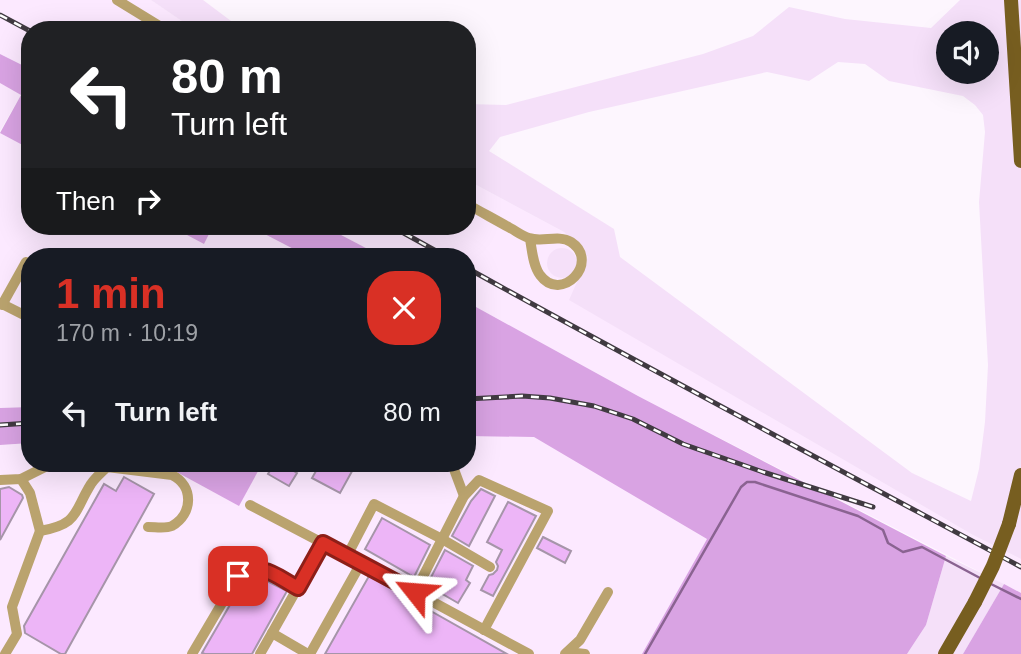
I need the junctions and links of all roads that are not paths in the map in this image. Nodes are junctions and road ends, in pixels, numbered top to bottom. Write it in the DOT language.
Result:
graph roads {
  1 [pos="117,0"];
  2 [pos="1011,0"];
  3 [pos="151,21"];
  4 [pos="1021,161"];
  5 [pos="476,209"];
  6 [pos="530,239"];
  7 [pos="21,270"];
  8 [pos="1,304"];
  9 [pos="21,314"];
  10 [pos="35,472"];
  11 [pos="88,472"];
  12 [pos="102,472"];
  13 [pos="148,472"];
  14 [pos="455,472"];
  15 [pos="1021,475"];
  16 [pos="21,479"];
  17 [pos="0,480"];
  18 [pos="92,481"];
  19 [pos="464,496"];
  20 [pos="250,505"];
  21 [pos="148,527"];
  22 [pos="40,531"];
  23 [pos="442,540"];
  24 [pos="323,543"];
  25 [pos="346,556"];
  26 [pos="361,563"];
  27 [pos="490,567"];
  28 [pos="298,588"];
  29 [pos="415,592"];
  30 [pos="608,592"];
  31 [pos="484,630"];
  32 [pos="272,633"];
  33 [pos="567,653"];
  34 [pos="5,654"];
  35 [pos="192,654"];
  36 [pos="261,654"];
  37 [pos="309,654"];
  38 [pos="529,654"];
  39 [pos="585,654"];
  40 [pos="945,654"];
  1 -- 3 [label="lane"];
  2 -- 4 [label="main road"];
  5 -- 6 [label="lane"];
  6 -- 6 [label="lane"];
  7 -- 8 [label="lane"];
  8 -- 9 [label="lane"];
  10 -- 16 [label="lane"];
  11 -- 18 [label="lane"];
  12 -- 18 [label="lane"];
  13 -- 21 [label="lane"];
  14 -- 19 [label="lane"];
  15 -- 40 [label="main road, bridge"];
  16 -- 17 [label="lane"];
  16 -- 22 [label="lane"];
  18 -- 22 [label="lane"];
  19 -- 23 [label="lane"];
  19 -- 31 [label="lane"];
  20 -- 24 [label="lane"];
  22 -- 34 [label="lane"];
  23 -- 25 [label="lane"];
  23 -- 27 [label="lane"];
  23 -- 29 [label="lane"];
  24 -- 25 [label="lane"];
  24 -- 28 [label="lane"];
  25 -- 26 [label="lane"];
  26 -- 29 [label="lane"];
  26 -- 37 [label="lane"];
  28 -- 32 [label="lane"];
  28 -- 35 [label="lane"];
  29 -- 31 [label="lane"];
  30 -- 33 [label="lane"];
  31 -- 38 [label="lane"];
  32 -- 36 [label="lane"];
  32 -- 37 [label="lane"];
  33 -- 39 [label="lane"];
}
